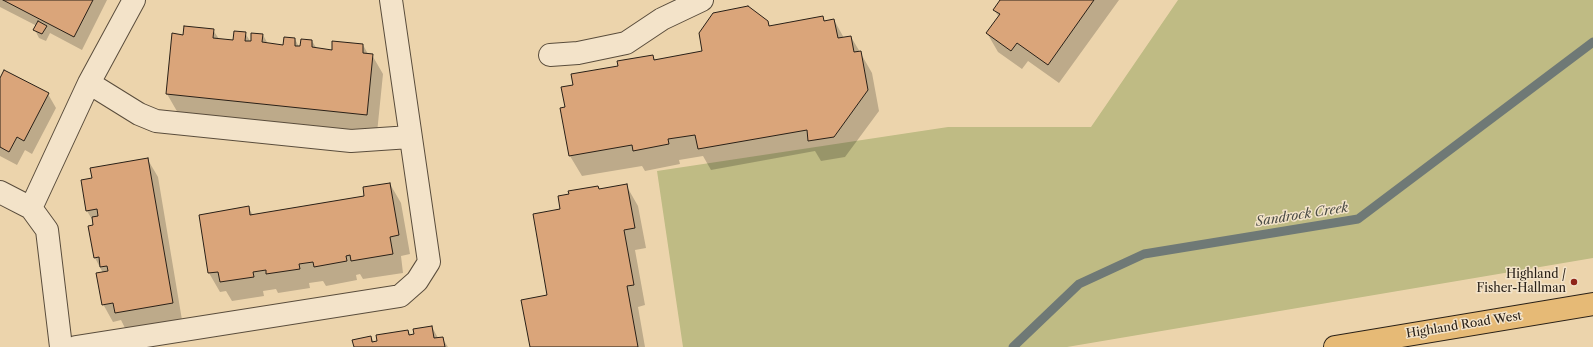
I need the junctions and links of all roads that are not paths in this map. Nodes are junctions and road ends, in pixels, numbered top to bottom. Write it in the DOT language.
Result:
graph roads {
  1 [pos="134,0"];
  2 [pos="392,0"];
  3 [pos="702,0"];
  4 [pos="659,9"];
  5 [pos="550,55"];
  6 [pos="89,83"];
  7 [pos="410,137"];
  8 [pos="0,192"];
  9 [pos="31,208"];
  10 [pos="1593,304"];
  11 [pos="61,347"];
  12 [pos="76,347"];
  13 [pos="1334,347"];
  1 -- 6 [label="lane"];
  2 -- 7 [label="lane"];
  3 -- 4 [label="lane"];
  4 -- 5 [label="lane"];
  6 -- 7 [label="lane"];
  6 -- 9 [label="lane"];
  7 -- 12 [label="lane"];
  8 -- 9 [label="lane"];
  9 -- 11 [label="lane"];
  10 -- 13 [label="main road, Highland Road West"];
}
